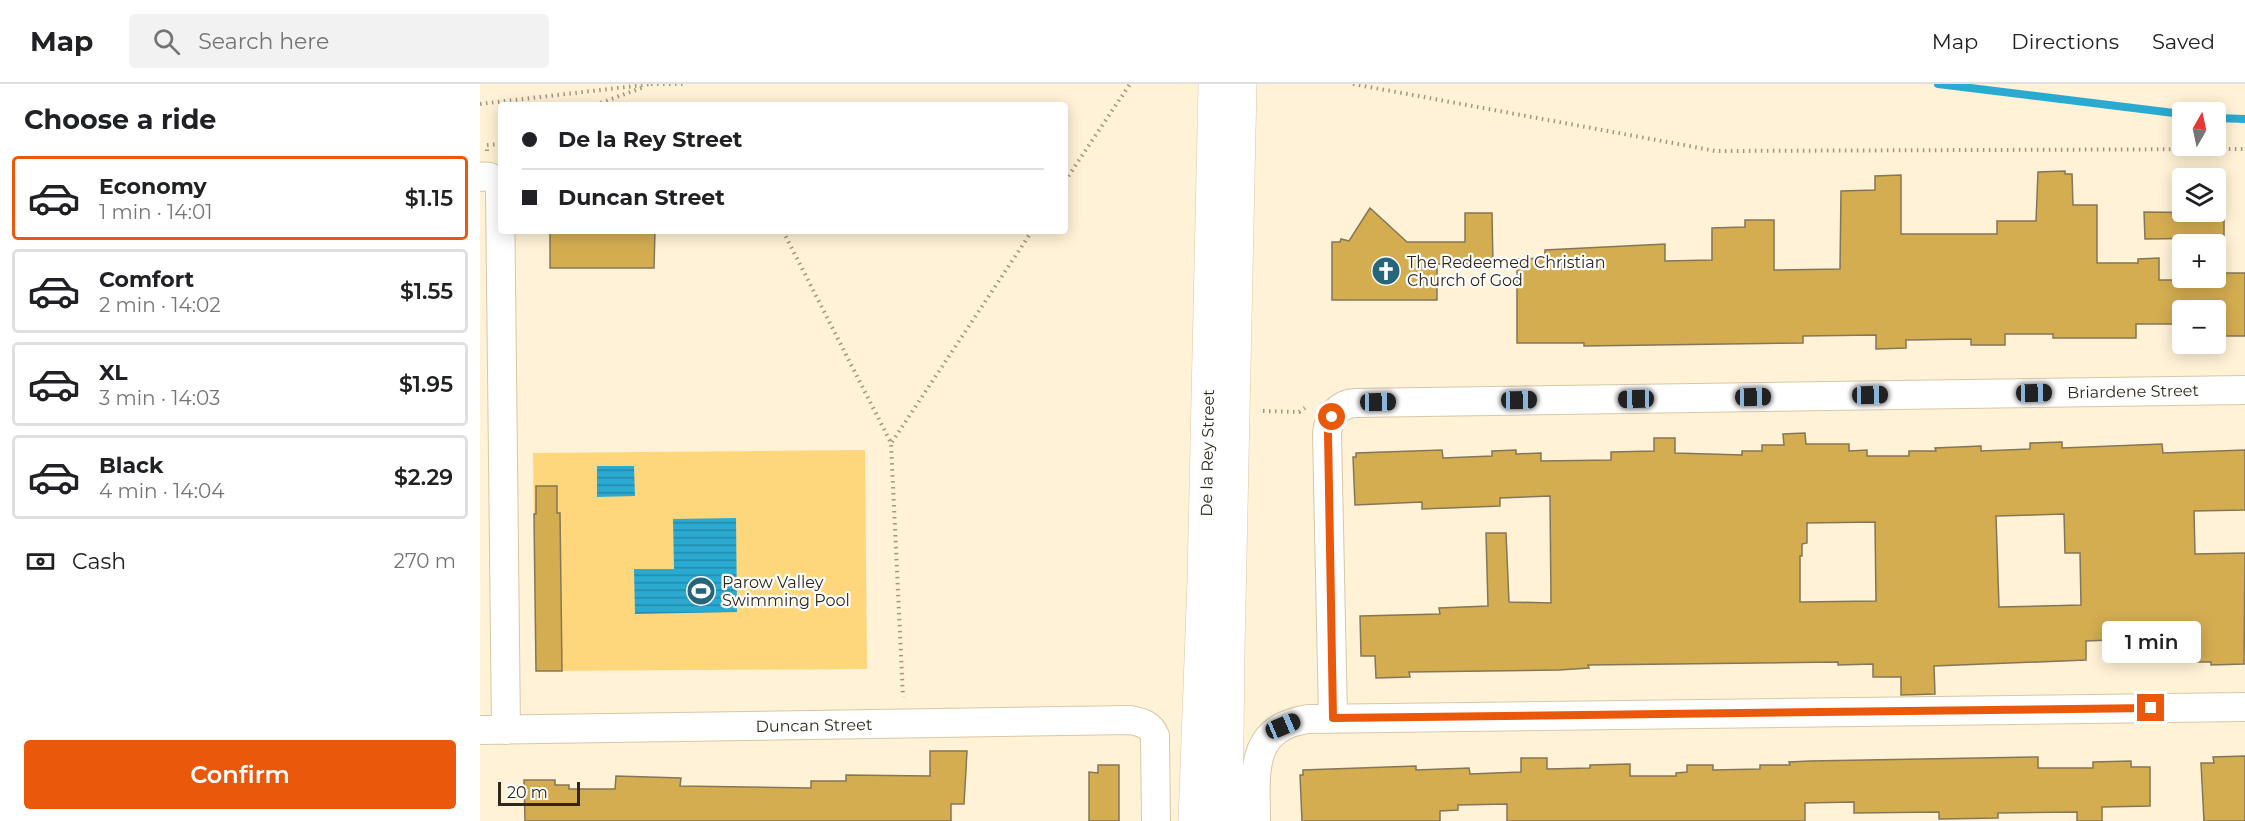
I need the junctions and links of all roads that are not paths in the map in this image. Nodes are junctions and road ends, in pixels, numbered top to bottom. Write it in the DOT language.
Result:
graph roads {
  1 [pos="1215,84"];
  2 [pos="1240,84"];
  3 [pos="480,177"];
  4 [pos="498,183"];
  5 [pos="498,234"];
  6 [pos="2245,390"];
  7 [pos="491,403"];
  8 [pos="492,511"];
  9 [pos="2245,706"];
  10 [pos="1333,718"];
  11 [pos="493,730"];
  12 [pos="1155,821"];
  13 [pos="1195,821"];
  14 [pos="1226,821"];
  15 [pos="1256,821"];
  1 -- 13 [label="main road, De la Rey Street"];
  2 -- 14 [label="main road, De la Rey Street"];
  3 -- 4 [label="street"];
  5 -- 7 [label="street"];
  6 -- 10 [label="street, Briardene Street"];
  7 -- 8 [label="street"];
  8 -- 11 [label="street"];
  9 -- 10 [label="street"];
  10 -- 15 [label="street"];
  11 -- 12 [label="street, Duncan Street"];
}
